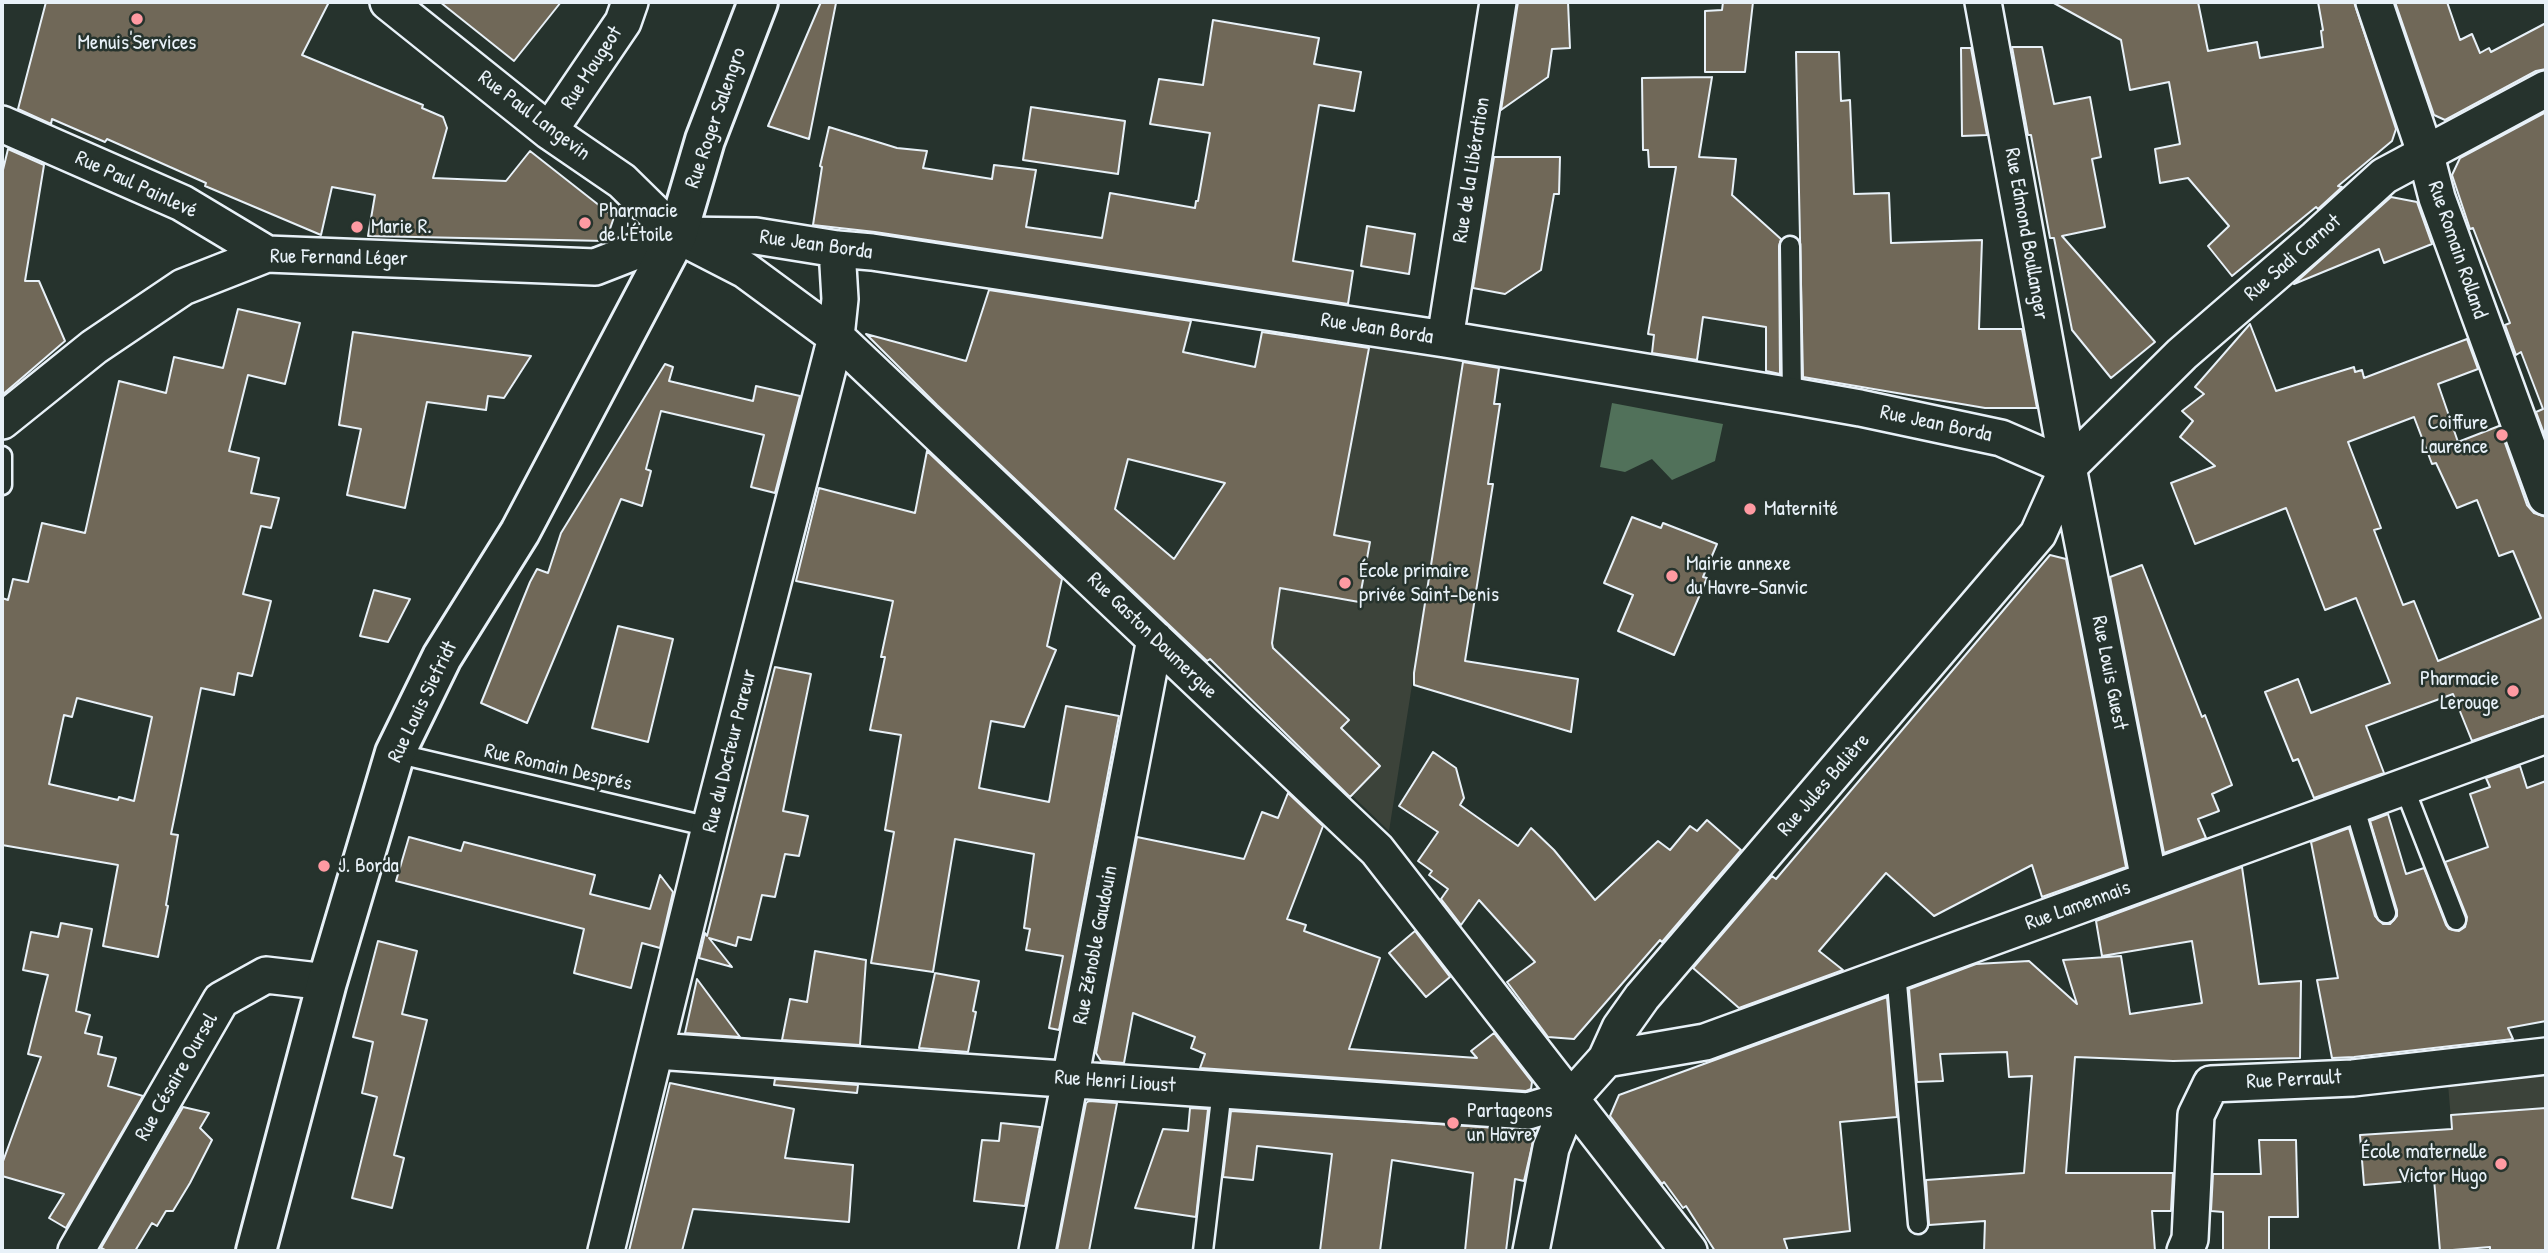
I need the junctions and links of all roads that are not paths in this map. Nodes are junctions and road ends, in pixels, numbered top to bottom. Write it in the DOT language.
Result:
graph roads {
  1 [pos="388,2"];
  2 [pos="630,2"];
  3 [pos="758,2"];
  4 [pos="1498,2"];
  5 [pos="1983,2"];
  6 [pos="2374,2"];
  7 [pos="2546,89"];
  8 [pos="2,124"];
  9 [pos="550,131"];
  10 [pos="2425,152"];
  11 [pos="677,234"];
  12 [pos="1790,246"];
  13 [pos="837,249"];
  14 [pos="267,254"];
  15 [pos="836,337"];
  16 [pos="1445,339"];
  17 [pos="1792,397"];
  18 [pos="2,421"];
  19 [pos="2,456"];
  20 [pos="2068,467"];
  21 [pos="2,485"];
  22 [pos="2546,497"];
  23 [pos="1155,639"];
  24 [pos="2546,735"];
  25 [pos="395,753"];
  26 [pos="2404,787"];
  27 [pos="2354,805"];
  28 [pos="710,827"];
  29 [pos="2149,880"];
  30 [pos="2386,913"];
  31 [pos="2456,920"];
  32 [pos="1896,972"];
  33 [pos="327,982"];
  34 [pos="656,1051"];
  35 [pos="2546,1056"];
  36 [pos="1606,1059"];
  37 [pos="1070,1079"];
  38 [pos="1222,1090"];
  39 [pos="1571,1098"];
  40 [pos="1918,1224"];
  41 [pos="76,1251"];
  42 [pos="256,1251"];
  43 [pos="606,1251"];
  44 [pos="1037,1251"];
  45 [pos="1203,1251"];
  46 [pos="1531,1251"];
  47 [pos="1689,1251"];
  48 [pos="2185,1251"];
  1 -- 9 [label="street, Rue Paul Langevin"];
  2 -- 9 [label="street, Rue Mougeot"];
  3 -- 11 [label="street, Rue Roger Salengro"];
  4 -- 16 [label="street, Rue de la Libération"];
  5 -- 20 [label="street, Rue Edmond Boullanger"];
  6 -- 10 [label="street, Rue Romain Rolland"];
  7 -- 10 [label="street, Rue Sadi Carnot"];
  8 -- 14 [label="street, Rue Paul Painlevé"];
  9 -- 11 [label="street, Rue Paul Langevin"];
  10 -- 20 [label="street, Rue Sadi Carnot"];
  10 -- 22 [label="street, Rue Romain Rolland"];
  11 -- 13 [label="street, Rue Jean Borda"];
  11 -- 14 [label="street, Rue Fernand Léger"];
  11 -- 15 [label="street, Rue Gaston Doumergue"];
  11 -- 25 [label="street, Rue Louis Siefridt"];
  12 -- 17 [label="lane"];
  13 -- 15 [label="street, Rue du Docteur Pareur"];
  13 -- 16 [label="street, Rue Jean Borda"];
  14 -- 18 [label="street, Rue Fernand Léger"];
  15 -- 23 [label="street, Rue Gaston Doumergue"];
  15 -- 28 [label="street, Rue du Docteur Pareur"];
  16 -- 17 [label="street, Rue Jean Borda"];
  17 -- 20 [label="street, Rue Jean Borda"];
  19 -- 21 [label="lane"];
  20 -- 29 [label="street, Rue Louis Guest"];
  20 -- 36 [label="street, Rue Jules Balière"];
  23 -- 37 [label="street, Rue Zénoble Gaudouin"];
  23 -- 39 [label="street, Rue Gaston Doumergue"];
  24 -- 26 [label="street, Rue Lamennais"];
  25 -- 28 [label="lane, Rue Romain Després"];
  25 -- 33 [label="street, Rue Louis Siefridt"];
  26 -- 27 [label="street, Rue Lamennais"];
  26 -- 31 [label="lane"];
  27 -- 29 [label="street, Rue Lamennais"];
  27 -- 30 [label="lane"];
  28 -- 34 [label="street, Rue du Docteur Pareur"];
  29 -- 32 [label="street, Rue Lamennais"];
  32 -- 36 [label="street, Rue Lamennais"];
  32 -- 40 [label="lane"];
  33 -- 41 [label="street, Rue Césaire Oursel"];
  33 -- 42 [label="street, Rue Louis Siefridt"];
  34 -- 37 [label="street, Rue Henri Lioust"];
  34 -- 43 [label="street, Rue du Docteur Pareur"];
  35 -- 48 [label="street, Rue Perrault"];
  36 -- 39 [label="street, Rue Jules Balière"];
  37 -- 38 [label="street, Rue Henri Lioust"];
  37 -- 44 [label="street, Rue Zénoble Gaudouin"];
  38 -- 39 [label="street, Rue Henri Lioust"];
  38 -- 45 [label="lane"];
  39 -- 46 [label="street"];
  39 -- 47 [label="street, Rue Gaston Doumergue"];
}
